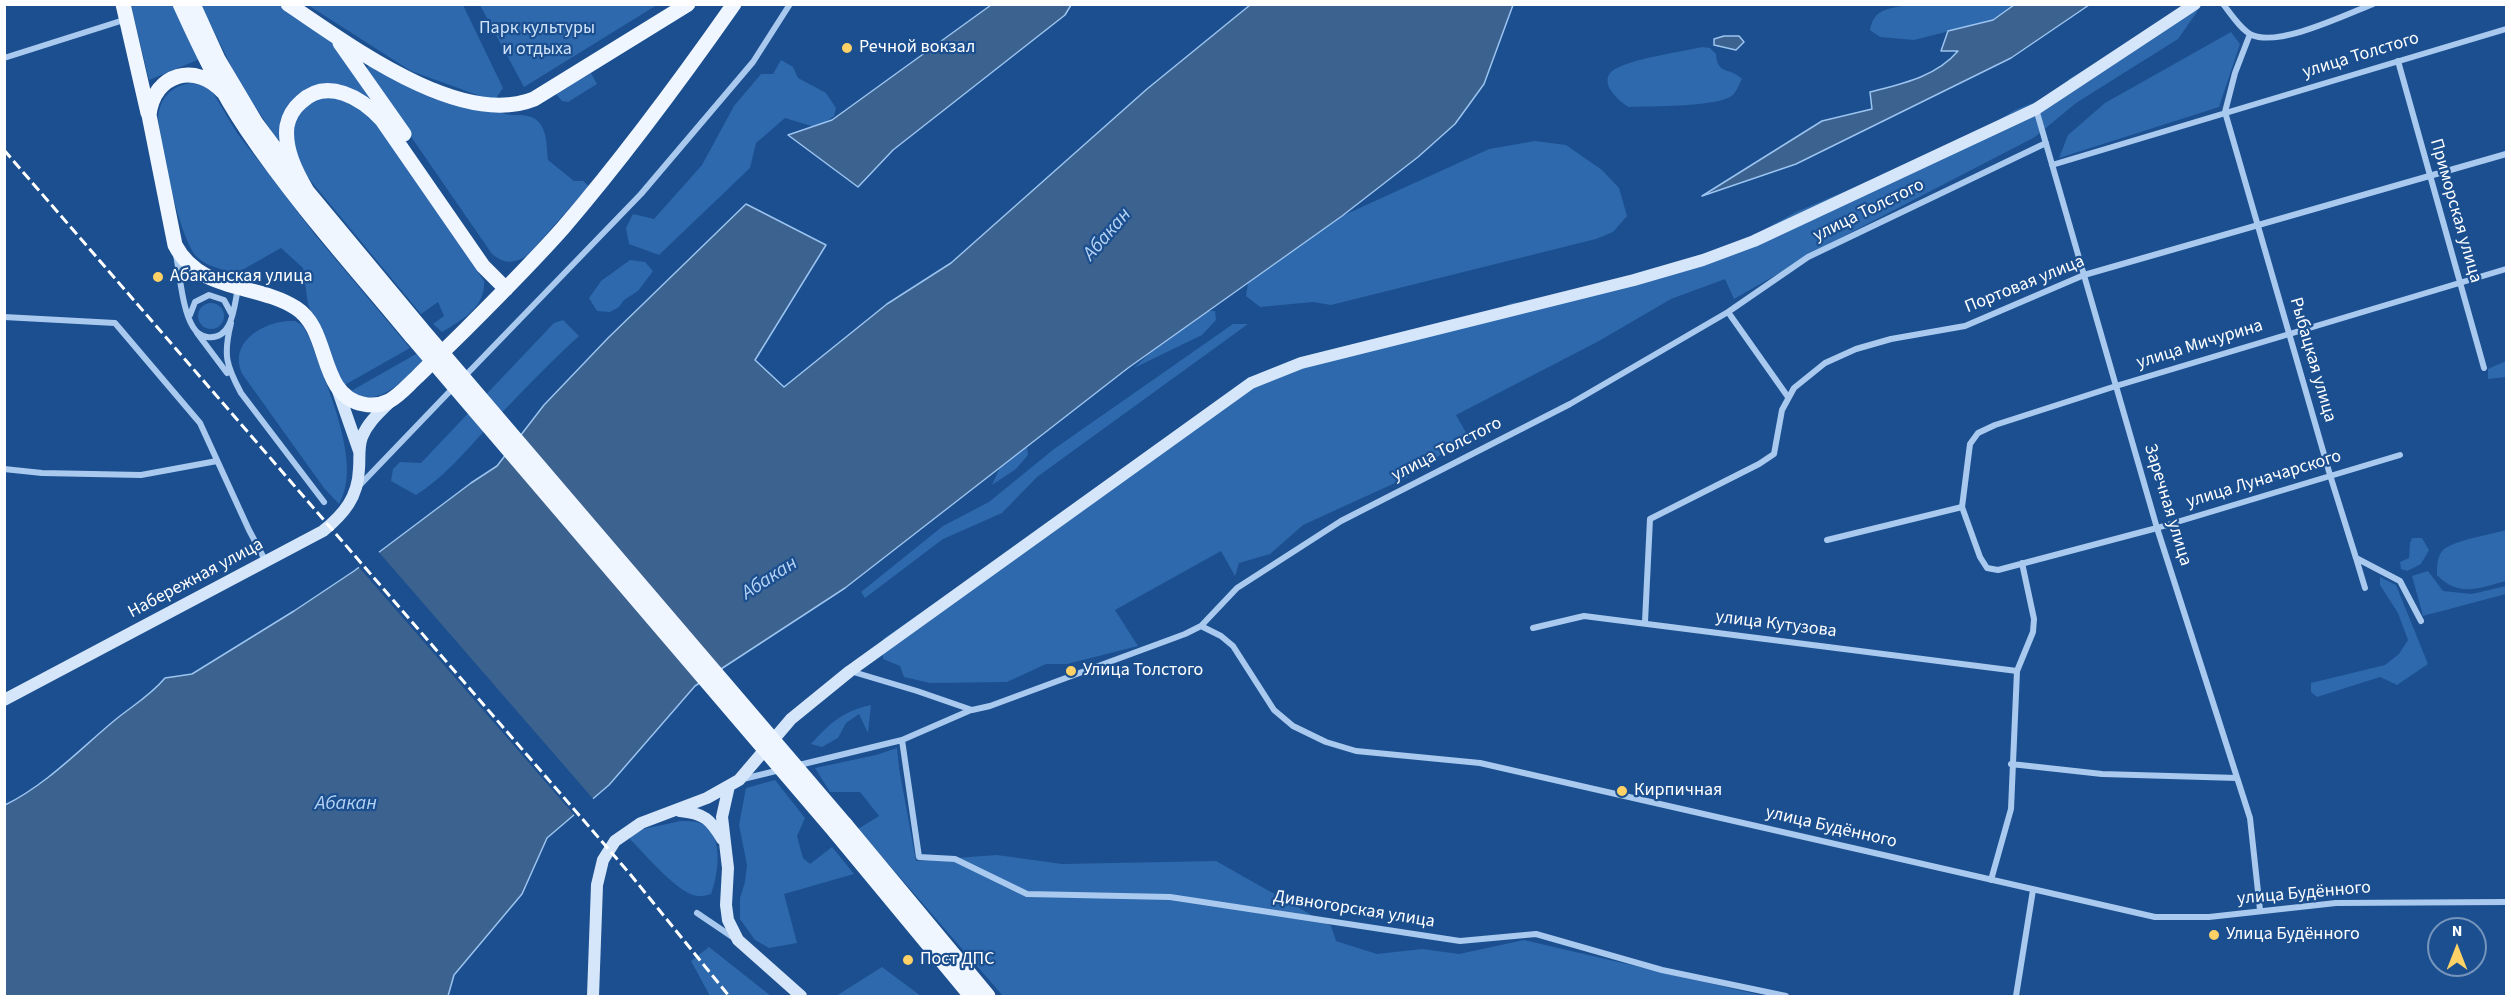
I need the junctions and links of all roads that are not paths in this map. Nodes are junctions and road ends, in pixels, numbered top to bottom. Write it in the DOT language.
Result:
graph roads {
  1 [pos="180,4"];
  2 [pos="193,4"];
  3 [pos="288,4"];
  4 [pos="688,4"];
  5 [pos="734,4"];
  6 [pos="790,4"];
  7 [pos="2195,4"];
  8 [pos="2223,4"];
  9 [pos="2373,4"];
  10 [pos="125,12"];
  11 [pos="324,28"];
  12 [pos="2506,29"];
  13 [pos="2250,34"];
  14 [pos="4,58"];
  15 [pos="2398,61"];
  16 [pos="223,92"];
  17 [pos="2036,110"];
  18 [pos="2225,112"];
  19 [pos="149,115"];
  20 [pos="2046,143"];
  21 [pos="2506,154"];
  22 [pos="2052,165"];
  23 [pos="2429,176"];
  24 [pos="307,191"];
  25 [pos="169,222"];
  26 [pos="2258,226"];
  27 [pos="2506,269"];
  28 [pos="2084,275"];
  29 [pos="2460,283"];
  30 [pos="238,288"];
  31 [pos="506,289"];
  32 [pos="1728,312"];
  33 [pos="4,317"];
  34 [pos="231,321"];
  35 [pos="190,322"];
  36 [pos="194,329"];
  37 [pos="416,332"];
  38 [pos="2289,334"];
  39 [pos="2484,368"];
  40 [pos="335,384"];
  41 [pos="237,385"];
  42 [pos="2116,386"];
  43 [pos="395,397"];
  44 [pos="1788,397"];
  45 [pos="359,452"];
  46 [pos="2400,455"];
  47 [pos="217,461"];
  48 [pos="4,469"];
  49 [pos="2330,475"];
  50 [pos="357,489"];
  51 [pos="324,502"];
  52 [pos="1962,507"];
  53 [pos="2157,528"];
  54 [pos="1827,540"];
  55 [pos="2356,558"];
  56 [pos="266,562"];
  57 [pos="2022,563"];
  58 [pos="2365,588"];
  59 [pos="2421,621"];
  60 [pos="1645,622"];
  61 [pos="1201,626"];
  62 [pos="1533,628"];
  63 [pos="850,671"];
  64 [pos="2017,671"];
  65 [pos="4,700"];
  66 [pos="972,710"];
  67 [pos="902,740"];
  68 [pos="2011,764"];
  69 [pos="2237,778"];
  70 [pos="734,783"];
  71 [pos="677,811"];
  72 [pos="840,829"];
  73 [pos="725,843"];
  74 [pos="1991,880"];
  75 [pos="2033,890"];
  76 [pos="2506,902"];
  77 [pos="2260,910"];
  78 [pos="698,913"];
  79 [pos="738,940"];
  80 [pos="593,996"];
  81 [pos="801,996"];
  82 [pos="971,996"];
  83 [pos="988,996"];
  84 [pos="1786,996"];
  85 [pos="2016,996"];
  1 -- 16 [label="main road"];
  2 -- 24 [label="main road"];
  3 -- 11 [label="main road"];
  4 -- 11 [label="main road"];
  5 -- 31 [label="main road"];
  6 -- 50 [label="street"];
  7 -- 17 [label="street"];
  8 -- 13 [label="street"];
  9 -- 13 [label="street"];
  10 -- 14 [label="street"];
  10 -- 19 [label="main road"];
  11 -- 31 [label="main road"];
  12 -- 15 [label="street, улица Толстого"];
  13 -- 18 [label="street"];
  15 -- 18 [label="street, улица Толстого"];
  15 -- 23 [label="street, Приморская улица"];
  16 -- 19 [label="main road"];
  16 -- 37 [label="main road"];
  17 -- 20 [label="street, Заречная улица"];
  17 -- 63 [label="street"];
  18 -- 22 [label="street, улица Толстого"];
  18 -- 26 [label="street, Рыбацкая улица"];
  19 -- 25 [label="main road"];
  20 -- 22 [label="street, Заречная улица"];
  20 -- 32 [label="street, улица Толстого"];
  21 -- 23 [label="street, Портовая улица"];
  22 -- 28 [label="street, Заречная улица"];
  23 -- 26 [label="street, Портовая улица"];
  23 -- 29 [label="street, Приморская улица"];
  24 -- 31 [label="main road"];
  24 -- 37 [label="main road"];
  25 -- 30 [label="main road"];
  25 -- 35 [label="street"];
  26 -- 28 [label="street, Портовая улица"];
  26 -- 38 [label="street, Рыбацкая улица"];
  27 -- 29 [label="street, улица Мичурина"];
  28 -- 42 [label="street, Заречная улица"];
  28 -- 44 [label="street, Портовая улица"];
  29 -- 38 [label="street, улица Мичурина"];
  29 -- 39 [label="street, Приморская улица"];
  30 -- 34 [label="street"];
  30 -- 40 [label="main road"];
  31 -- 43 [label="main road"];
  32 -- 44 [label="street"];
  32 -- 61 [label="street, улица Толстого"];
  33 -- 47 [label="street"];
  34 -- 35 [label="street"];
  34 -- 36 [label="street"];
  34 -- 41 [label="street"];
  35 -- 36 [label="street"];
  36 -- 41 [label="street"];
  37 -- 72 [label="main road, bridge"];
  38 -- 42 [label="street, улица Мичурина"];
  38 -- 49 [label="street, Рыбацкая улица"];
  40 -- 43 [label="main road"];
  40 -- 45 [label="street"];
  41 -- 51 [label="street"];
  42 -- 52 [label="street, улица Мичурина"];
  42 -- 53 [label="street, Заречная улица"];
  43 -- 45 [label="street"];
  44 -- 60 [label="street, Портовая улица"];
  45 -- 50 [label="street, Набережная улица"];
  46 -- 49 [label="street, улица Луначарского"];
  47 -- 48 [label="street"];
  47 -- 56 [label="street"];
  49 -- 53 [label="street, улица Луначарского"];
  49 -- 55 [label="street, Рыбацкая улица"];
  50 -- 56 [label="street, Набережная улица"];
  52 -- 54 [label="street"];
  52 -- 57 [label="street, улица Луначарского"];
  53 -- 57 [label="street, улица Луначарского"];
  53 -- 69 [label="street, Заречная улица"];
  55 -- 58 [label="street, Рыбацкая улица"];
  55 -- 59 [label="street"];
  56 -- 65 [label="street, Набережная улица"];
  57 -- 64 [label="street"];
  60 -- 62 [label="street, улица Кутузова"];
  60 -- 64 [label="street, улица Кутузова"];
  61 -- 66 [label="street, улица Толстого"];
  61 -- 74 [label="street, улица Будённого"];
  63 -- 66 [label="street"];
  63 -- 70 [label="street"];
  64 -- 68 [label="street"];
  66 -- 67 [label="street, улица Толстого"];
  67 -- 70 [label="street, улица Толстого"];
  67 -- 84 [label="street, Дивногорская улица"];
  68 -- 69 [label="street"];
  68 -- 74 [label="street"];
  69 -- 77 [label="street, Заречная улица"];
  70 -- 71 [label="street"];
  70 -- 73 [label="street"];
  71 -- 73 [label="street"];
  71 -- 80 [label="street"];
  72 -- 82 [label="main road"];
  72 -- 83 [label="main road"];
  73 -- 79 [label="street"];
  74 -- 75 [label="street, улица Будённого"];
  75 -- 77 [label="street, улица Будённого"];
  75 -- 85 [label="street"];
  76 -- 77 [label="street, улица Будённого"];
  78 -- 79 [label="street"];
  79 -- 81 [label="street"];
}
